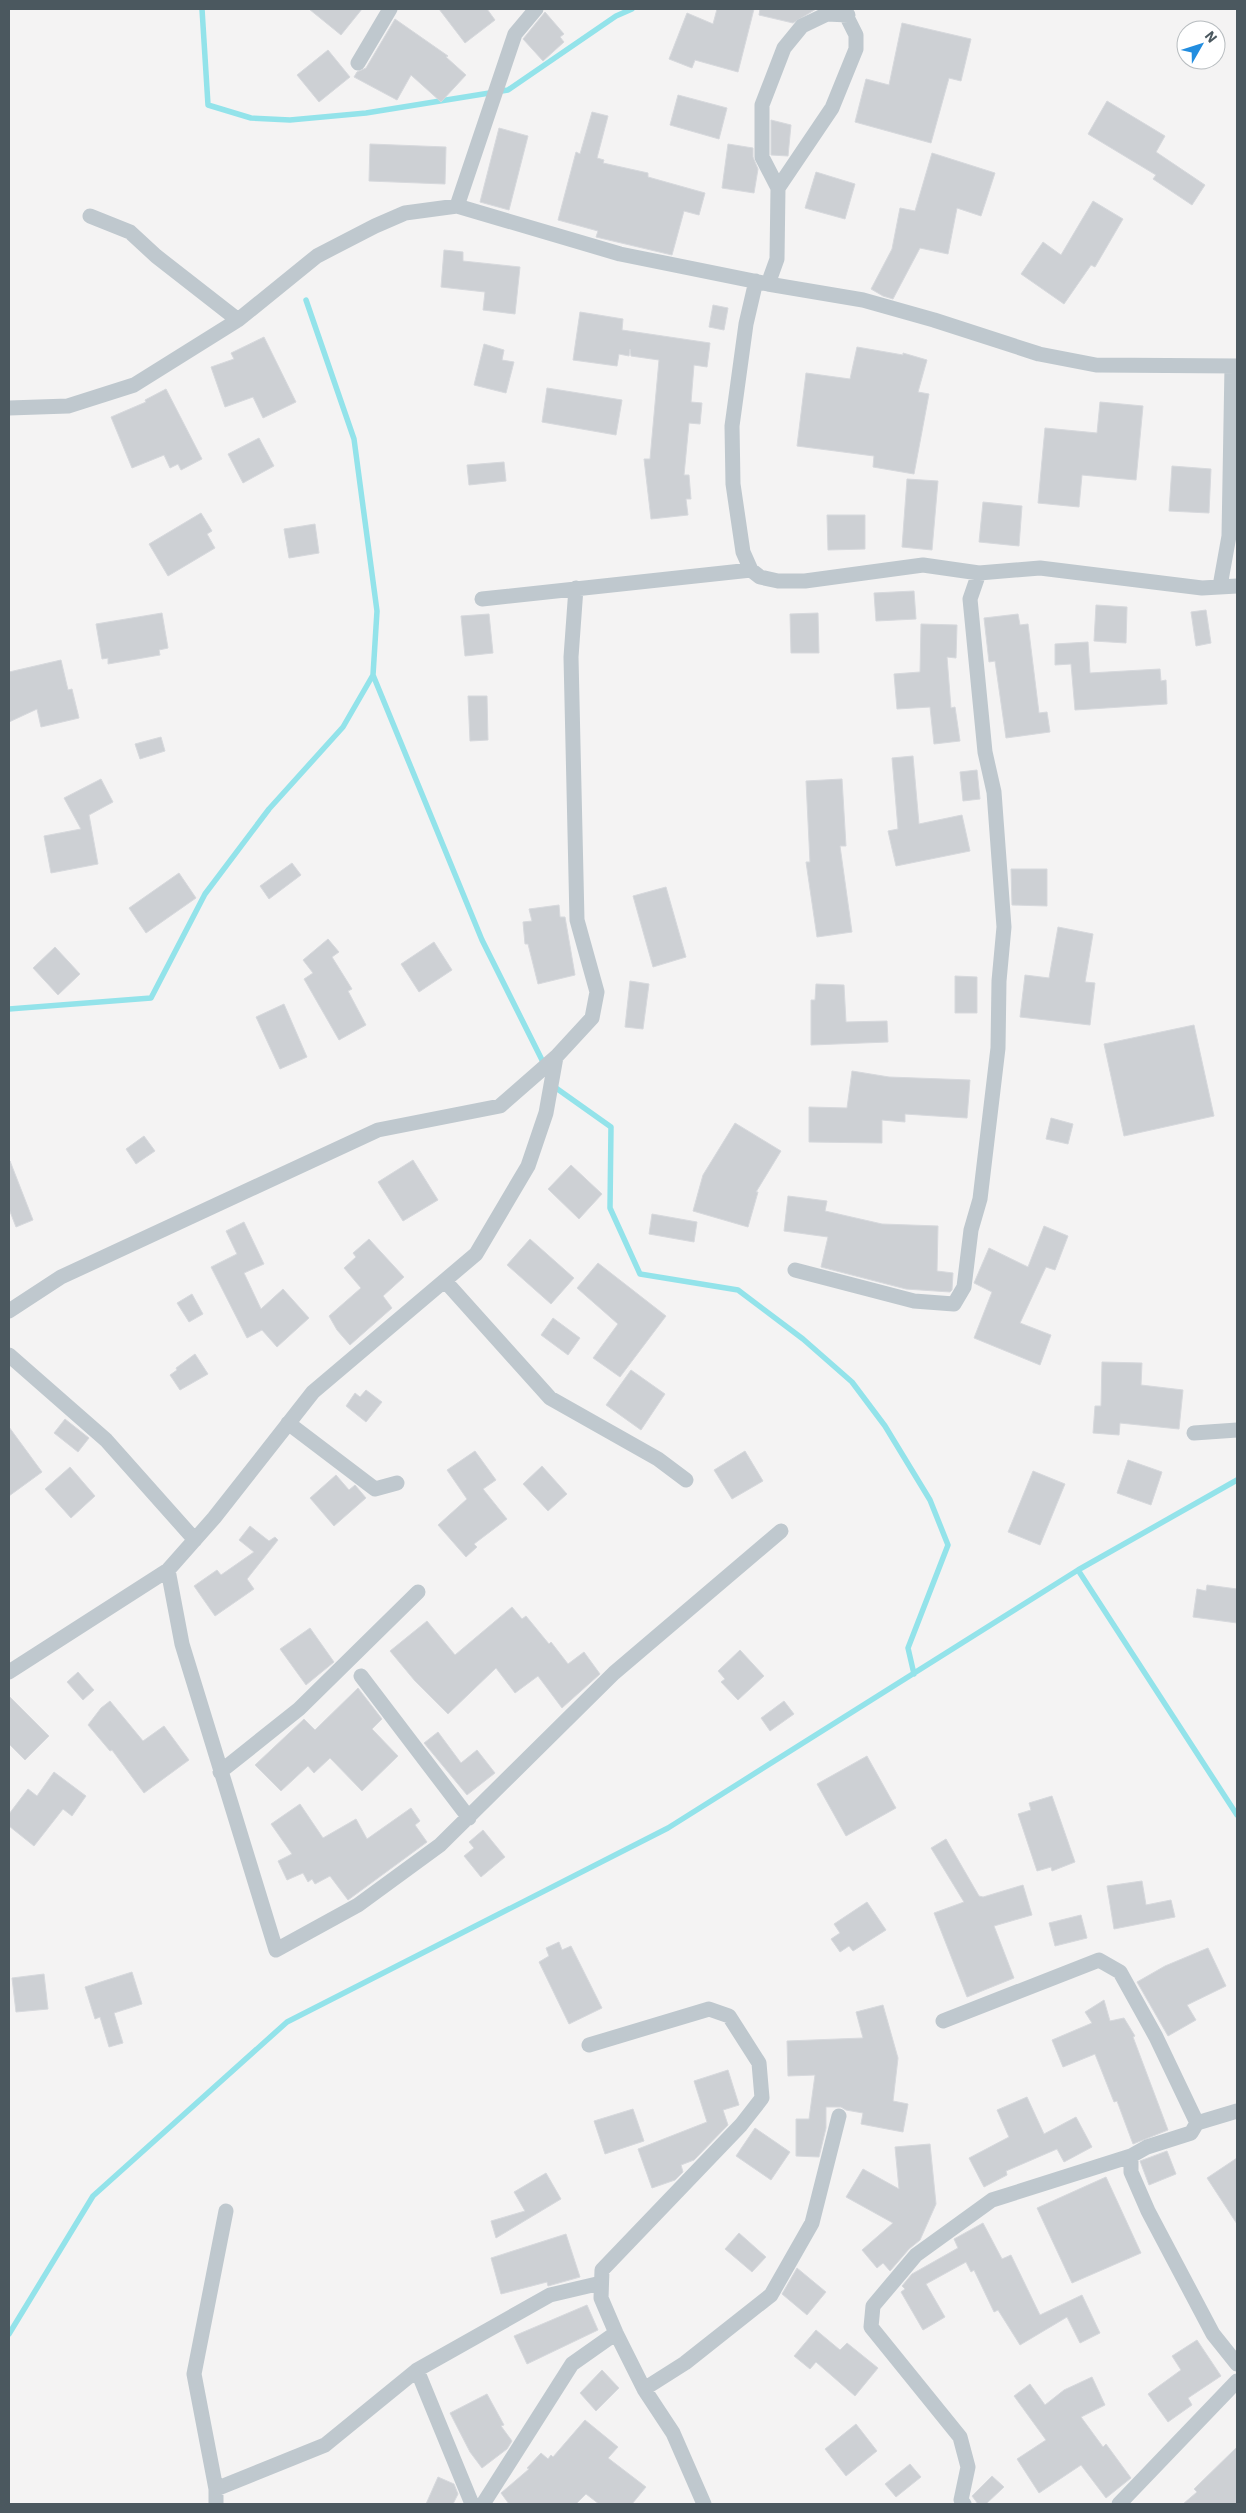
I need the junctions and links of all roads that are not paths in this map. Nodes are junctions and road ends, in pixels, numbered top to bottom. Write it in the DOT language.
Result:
graph roads {
  1 [pos="390,9"];
  2 [pos="536,9"];
  3 [pos="845,12"];
  4 [pos="358,63"];
  5 [pos="778,188"];
  6 [pos="457,206"];
  7 [pos="90,216"];
  8 [pos="762,283"];
  9 [pos="238,320"];
  10 [pos="1234,366"];
  11 [pos="9,408"];
  12 [pos="751,570"];
  13 [pos="979,573"];
  14 [pos="1220,586"];
  15 [pos="1237,586"];
  16 [pos="576,588"];
  17 [pos="482,599"];
  18 [pos="556,1057"];
  19 [pos="795,1270"];
  20 [pos="445,1281"];
  21 [pos="9,1311"];
  22 [pos="9,1355"];
  23 [pos="288,1423"];
  24 [pos="1237,1430"];
  25 [pos="1194,1433"];
  26 [pos="686,1480"];
  27 [pos="397,1483"];
  28 [pos="781,1531"];
  29 [pos="195,1540"];
  30 [pos="168,1570"];
  31 [pos="418,1592"];
  32 [pos="9,1672"];
  33 [pos="361,1676"];
  34 [pos="220,1772"];
  35 [pos="469,1818"];
  36 [pos="943,2021"];
  37 [pos="589,2045"];
  38 [pos="1237,2111"];
  39 [pos="839,2116"];
  40 [pos="1197,2123"];
  41 [pos="1131,2156"];
  42 [pos="226,2211"];
  43 [pos="602,2283"];
  44 [pos="616,2333"];
  45 [pos="1237,2364"];
  46 [pos="417,2370"];
  47 [pos="1237,2381"];
  48 [pos="644,2389"];
  49 [pos="216,2497"];
  50 [pos="472,2504"];
  51 [pos="483,2504"];
  52 [pos="704,2504"];
  53 [pos="964,2504"];
  54 [pos="1119,2504"];
  1 -- 4 [label="street"];
  2 -- 6 [label="street"];
  3 -- 5 [label="street"];
  3 -- 5 [label="street"];
  5 -- 8 [label="street"];
  6 -- 8 [label="street"];
  6 -- 9 [label="street"];
  7 -- 9 [label="street"];
  8 -- 10 [label="street"];
  8 -- 12 [label="street"];
  9 -- 11 [label="street"];
  10 -- 14 [label="street"];
  12 -- 13 [label="street"];
  12 -- 16 [label="street"];
  13 -- 14 [label="street"];
  13 -- 19 [label="street"];
  14 -- 15 [label="street"];
  16 -- 17 [label="street"];
  16 -- 18 [label="street"];
  18 -- 20 [label="street"];
  18 -- 21 [label="street"];
  20 -- 23 [label="street"];
  20 -- 26 [label="street"];
  22 -- 29 [label="street"];
  23 -- 27 [label="street"];
  23 -- 29 [label="street"];
  24 -- 25 [label="street"];
  28 -- 35 [label="street"];
  29 -- 30 [label="street"];
  30 -- 32 [label="street"];
  30 -- 34 [label="street"];
  31 -- 34 [label="street"];
  33 -- 35 [label="street"];
  34 -- 35 [label="street"];
  36 -- 40 [label="street"];
  37 -- 43 [label="street"];
  38 -- 40 [label="street"];
  39 -- 48 [label="street"];
  40 -- 41 [label="street"];
  41 -- 45 [label="street"];
  41 -- 53 [label="street"];
  42 -- 49 [label="street"];
  43 -- 44 [label="street"];
  43 -- 46 [label="street"];
  44 -- 48 [label="street"];
  44 -- 51 [label="street"];
  46 -- 49 [label="street"];
  46 -- 50 [label="street"];
  47 -- 54 [label="street"];
  48 -- 52 [label="street"];
}
